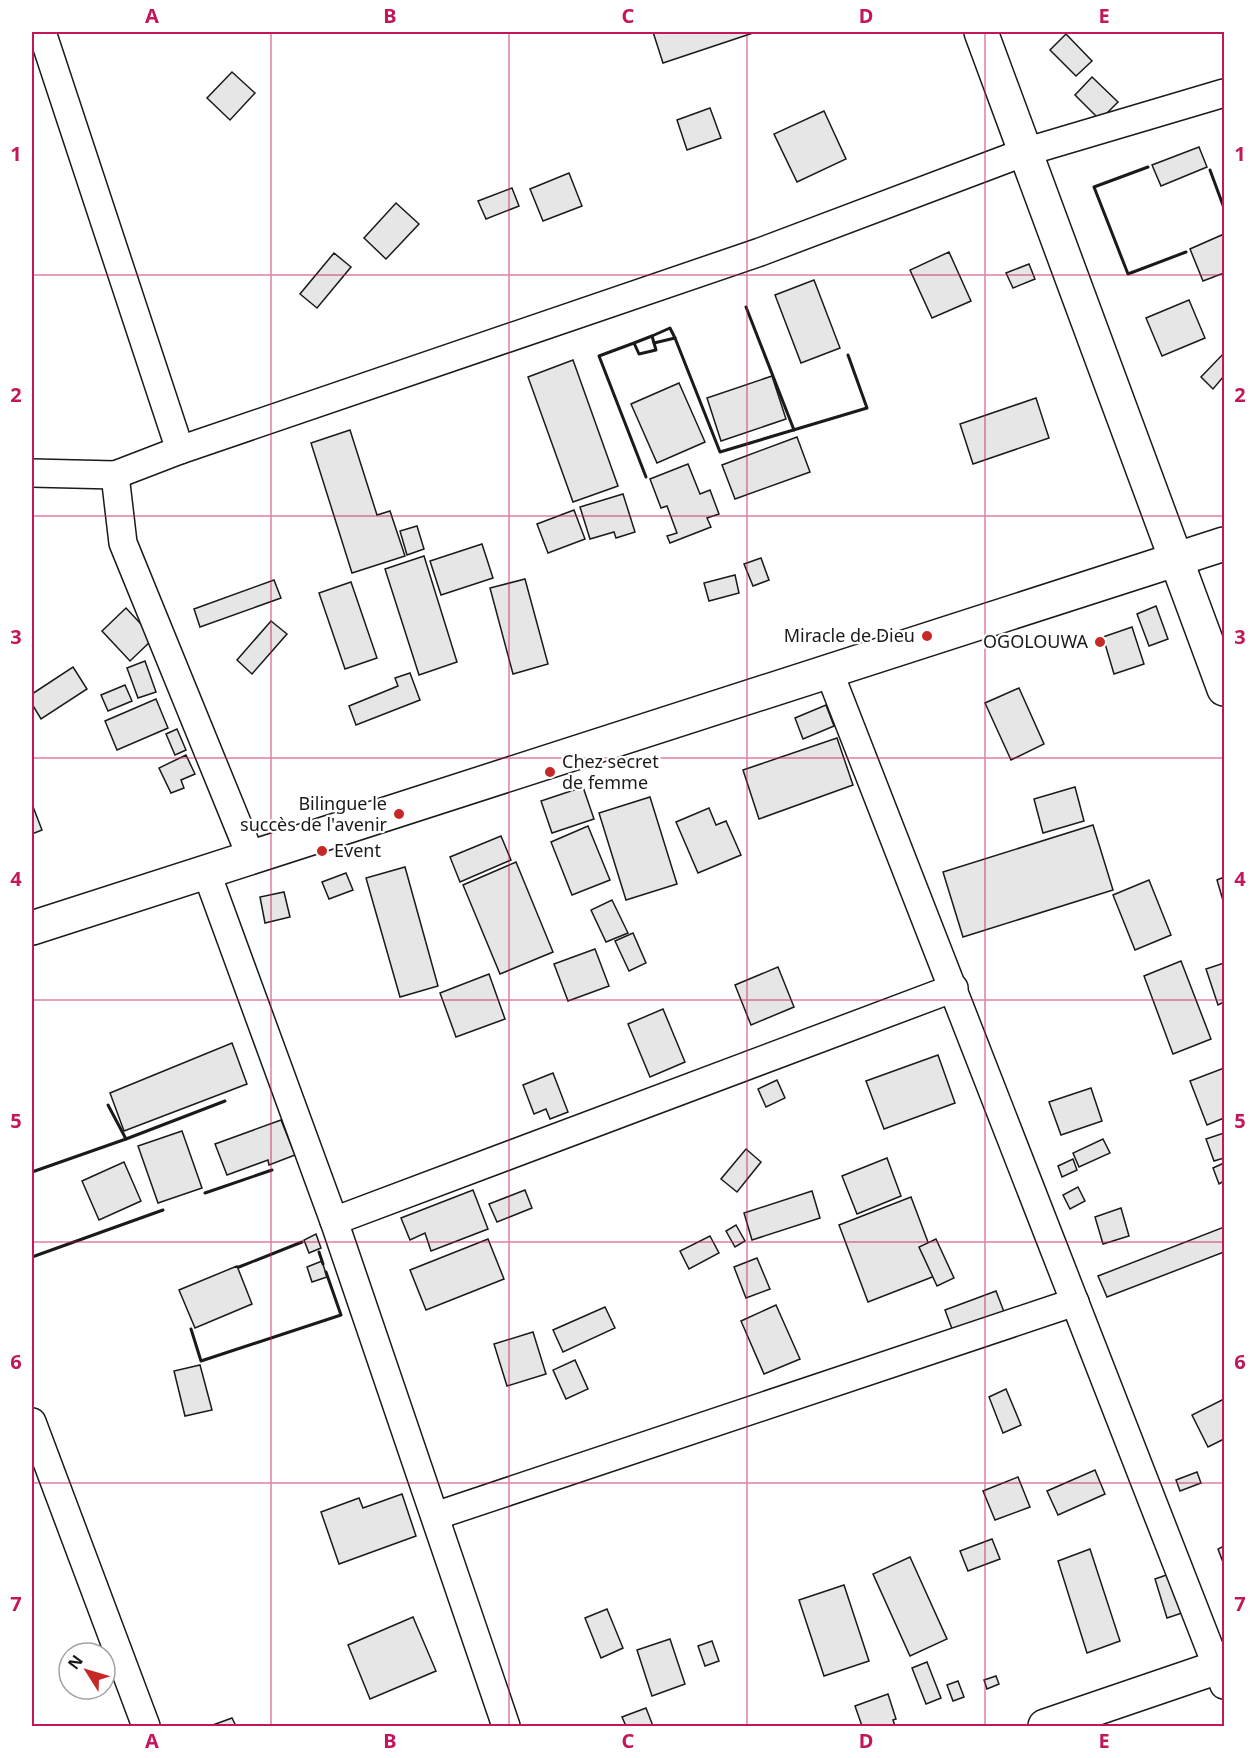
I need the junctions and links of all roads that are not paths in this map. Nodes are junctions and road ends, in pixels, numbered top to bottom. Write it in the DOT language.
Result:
graph roads {
  1 [pos="42,32"];
  2 [pos="981,32"];
  3 [pos="1224,93"];
  4 [pos="1025,152"];
  5 [pos="180,450"];
  6 [pos="32,473"];
  7 [pos="115,475"];
  8 [pos="1224,544"];
  9 [pos="1176,561"];
  10 [pos="828,669"];
  11 [pos="1224,689"];
  12 [pos="251,857"];
  13 [pos="206,871"];
  14 [pos="32,927"];
  15 [pos="954,988"];
  16 [pos="334,1221"];
  17 [pos="1075,1302"];
  18 [pos="32,1422"];
  19 [pos="435,1516"];
  20 [pos="1222,1672"];
  21 [pos="146,1726"];
  22 [pos="506,1726"];
  23 [pos="1045,1726"];
  1 -- 5 [label="street"];
  2 -- 4 [label="street"];
  3 -- 4 [label="street"];
  4 -- 5 [label="street"];
  4 -- 9 [label="street"];
  5 -- 7 [label="street"];
  6 -- 7 [label="street"];
  7 -- 12 [label="street"];
  8 -- 9 [label="street"];
  9 -- 10 [label="street"];
  9 -- 11 [label="street"];
  10 -- 12 [label="street"];
  10 -- 15 [label="street"];
  12 -- 13 [label="street"];
  13 -- 14 [label="street"];
  13 -- 16 [label="street"];
  15 -- 16 [label="street"];
  15 -- 17 [label="street"];
  16 -- 19 [label="street"];
  17 -- 19 [label="street"];
  17 -- 20 [label="street"];
  18 -- 21 [label="street"];
  19 -- 22 [label="street"];
  20 -- 23 [label="street"];
}
